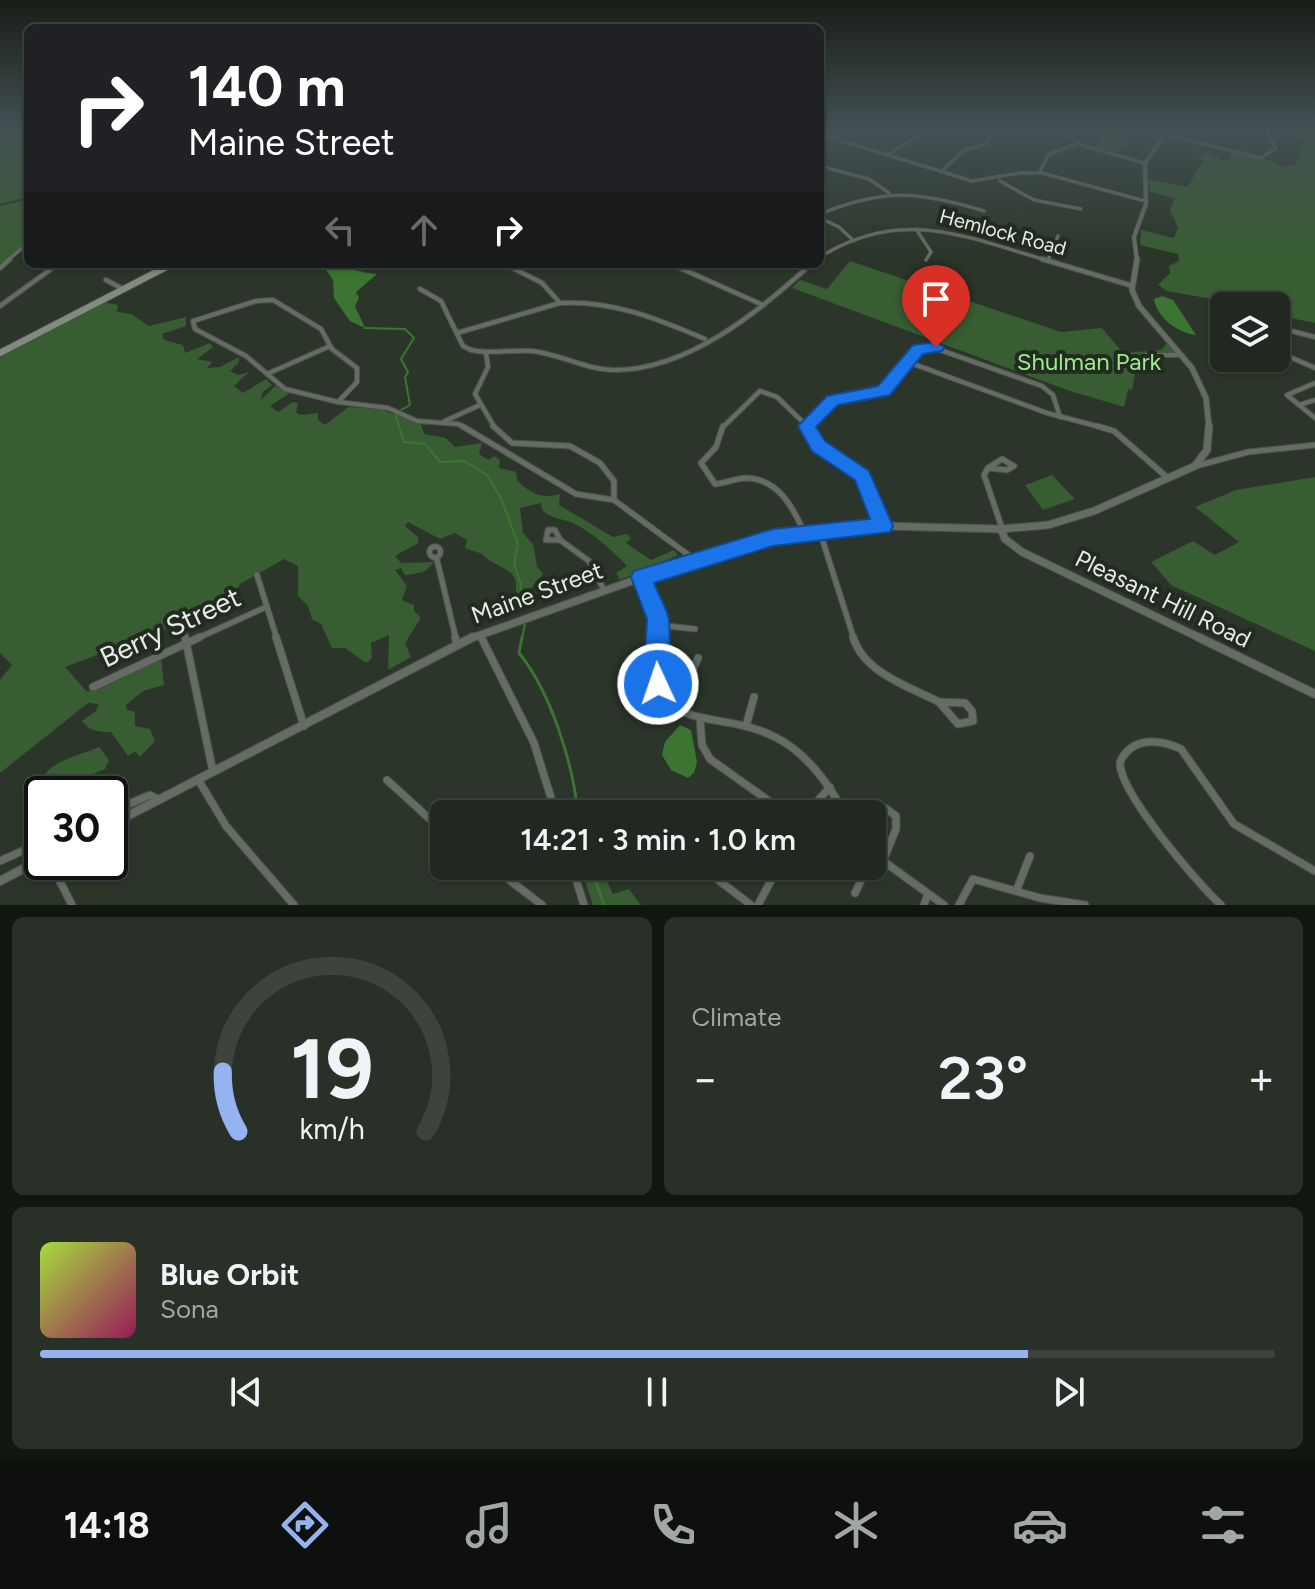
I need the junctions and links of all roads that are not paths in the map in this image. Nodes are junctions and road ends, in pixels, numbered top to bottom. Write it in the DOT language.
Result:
graph roads {
  1 [pos="839,171"];
  2 [pos="1145,171"];
  3 [pos="941,172"];
  4 [pos="1039,173"];
  5 [pos="1000,181"];
  6 [pos="889,193"];
  7 [pos="1145,201"];
  8 [pos="1081,209"];
  9 [pos="984,211"];
  10 [pos="824,214"];
  11 [pos="824,218"];
  12 [pos="915,228"];
  13 [pos="1058,236"];
  14 [pos="854,241"];
  15 [pos="24,247"];
  16 [pos="824,255"];
  17 [pos="926,260"];
  18 [pos="1048,260"];
  19 [pos="0,268"];
  20 [pos="52,268"];
  21 [pos="164,268"];
  22 [pos="680,268"];
  23 [pos="806,268"];
  24 [pos="517,269"];
  25 [pos="106,280"];
  26 [pos="1133,286"];
  27 [pos="123,289"];
  28 [pos="420,289"];
  29 [pos="560,303"];
  30 [pos="764,305"];
  31 [pos="0,306"];
  32 [pos="1290,331"];
  33 [pos="457,333"];
  34 [pos="1315,337"];
  35 [pos="705,339"];
  36 [pos="330,346"];
  37 [pos="0,353"];
  38 [pos="486,353"];
  39 [pos="1147,355"];
  40 [pos="1182,355"];
  41 [pos="1290,357"];
  42 [pos="908,362"];
  43 [pos="1315,368"];
  44 [pos="267,374"];
  45 [pos="1315,383"];
  46 [pos="1315,400"];
  47 [pos="338,402"];
  48 [pos="480,405"];
  49 [pos="1299,405"];
  50 [pos="1060,417"];
  51 [pos="1315,418"];
  52 [pos="445,421"];
  53 [pos="807,426"];
  54 [pos="1315,445"];
  55 [pos="1205,453"];
  56 [pos="1228,457"];
  57 [pos="1215,461"];
  58 [pos="1195,466"];
  59 [pos="988,468"];
  60 [pos="1169,479"];
  61 [pos="614,500"];
  62 [pos="883,526"];
  63 [pos="1001,529"];
  64 [pos="819,531"];
  65 [pos="804,533"];
  66 [pos="560,540"];
  67 [pos="694,559"];
  68 [pos="437,560"];
  69 [pos="257,575"];
  70 [pos="641,577"];
  71 [pos="604,590"];
  72 [pos="266,607"];
  73 [pos="181,617"];
  74 [pos="658,625"];
  75 [pos="695,629"];
  76 [pos="479,634"];
  77 [pos="187,644"];
  78 [pos="457,644"];
  79 [pos="698,658"];
  80 [pos="93,687"];
  81 [pos="662,692"];
  82 [pos="1315,694"];
  83 [pos="754,697"];
  84 [pos="939,702"];
  85 [pos="700,718"];
  86 [pos="746,726"];
  87 [pos="304,727"];
  88 [pos="214,773"];
  89 [pos="387,780"];
  90 [pos="199,781"];
  91 [pos="830,787"];
  92 [pos="552,800"];
  93 [pos="767,800"];
  94 [pos="818,800"];
  95 [pos="837,800"];
  96 [pos="159,801"];
  97 [pos="128,804"];
  98 [pos="886,809"];
  99 [pos="128,816"];
  100 [pos="430,819"];
  101 [pos="24,850"];
  102 [pos="886,854"];
  103 [pos="1030,856"];
  104 [pos="0,861"];
  105 [pos="886,863"];
  106 [pos="24,868"];
  107 [pos="1315,871"];
  108 [pos="59,880"];
  109 [pos="509,880"];
  110 [pos="576,880"];
  111 [pos="718,880"];
  112 [pos="771,880"];
  113 [pos="861,880"];
  114 [pos="0,881"];
  115 [pos="1017,889"];
  116 [pos="855,893"];
  117 [pos="928,894"];
  118 [pos="72,905"];
  119 [pos="294,905"];
  120 [pos="542,905"];
  121 [pos="584,905"];
  122 [pos="751,905"];
  123 [pos="758,905"];
  124 [pos="924,905"];
  125 [pos="944,905"];
  126 [pos="959,905"];
  127 [pos="1085,905"];
  128 [pos="1221,905"];
  1 -- 6 [label="street"];
  2 -- 7 [label="street"];
  3 -- 5 [label="street"];
  4 -- 5 [label="street"];
  4 -- 7 [label="street"];
  5 -- 8 [label="street"];
  6 -- 9 [label="street"];
  6 -- 10 [label="street"];
  7 -- 26 [label="street"];
  11 -- 14 [label="street"];
  12 -- 14 [label="street, Hemlock Road"];
  12 -- 17 [label="street"];
  12 -- 18 [label="street, Hemlock Road"];
  13 -- 18 [label="street"];
  14 -- 16 [label="street, Hemlock Road"];
  15 -- 19 [label="street"];
  18 -- 26 [label="street, Hemlock Road"];
  20 -- 31 [label="street"];
  21 -- 27 [label="main road"];
  22 -- 30 [label="street"];
  23 -- 30 [label="street"];
  24 -- 29 [label="street"];
  25 -- 27 [label="street"];
  26 -- 40 [label="street"];
  27 -- 37 [label="main road"];
  28 -- 33 [label="street"];
  29 -- 33 [label="street"];
  29 -- 35 [label="street"];
  30 -- 35 [label="street"];
  32 -- 34 [label="street"];
  33 -- 38 [label="street"];
  35 -- 38 [label="street"];
  36 -- 44 [label="street"];
  36 -- 44 [label="street"];
  36 -- 47 [label="street"];
  38 -- 48 [label="street"];
  39 -- 40 [label="street"];
  40 -- 55 [label="street"];
  41 -- 43 [label="street"];
  42 -- 50 [label="street"];
  42 -- 50 [label="street"];
  42 -- 53 [label="street"];
  44 -- 47 [label="street"];
  45 -- 49 [label="street"];
  46 -- 49 [label="street"];
  47 -- 52 [label="street"];
  48 -- 52 [label="street"];
  48 -- 61 [label="street"];
  49 -- 51 [label="street"];
  50 -- 60 [label="street"];
  52 -- 61 [label="street"];
  53 -- 62 [label="street"];
  53 -- 65 [label="street"];
  54 -- 56 [label="street"];
  55 -- 56 [label="street"];
  55 -- 57 [label="street"];
  55 -- 58 [label="street"];
  56 -- 57 [label="street"];
  57 -- 58 [label="street"];
  58 -- 60 [label="street, Maine Street"];
  59 -- 63 [label="street"];
  60 -- 63 [label="street, Maine Street"];
  61 -- 67 [label="street"];
  62 -- 63 [label="street, Maine Street"];
  62 -- 64 [label="street, Maine Street"];
  63 -- 82 [label="street, Pleasant Hill Road"];
  64 -- 65 [label="street, Maine Street"];
  64 -- 84 [label="street"];
  65 -- 67 [label="street, Maine Street"];
  66 -- 71 [label="street"];
  67 -- 70 [label="street, Maine Street"];
  68 -- 78 [label="street"];
  69 -- 72 [label="street"];
  70 -- 71 [label="street, Maine Street"];
  70 -- 74 [label="street"];
  71 -- 76 [label="street, Maine Street"];
  72 -- 77 [label="street, Berry Street"];
  72 -- 87 [label="street"];
  73 -- 77 [label="street"];
  74 -- 75 [label="street"];
  74 -- 81 [label="street"];
  76 -- 78 [label="street, Maine Street"];
  76 -- 92 [label="street"];
  77 -- 80 [label="street, Berry Street"];
  77 -- 88 [label="street"];
  78 -- 87 [label="street, Maine Street"];
  79 -- 81 [label="street"];
  81 -- 85 [label="street"];
  83 -- 86 [label="street"];
  84 -- 84 [label="street"];
  85 -- 86 [label="street"];
  85 -- 93 [label="street"];
  86 -- 91 [label="street"];
  87 -- 88 [label="street, Maine Street"];
  88 -- 90 [label="street, Maine Street"];
  89 -- 100 [label="street"];
  90 -- 96 [label="street, Maine Street"];
  90 -- 119 [label="street"];
  91 -- 94 [label="street"];
  91 -- 95 [label="street"];
  96 -- 97 [label="street"];
  96 -- 99 [label="street, Maine Street"];
  98 -- 102 [label="street"];
  101 -- 104 [label="street"];
  103 -- 115 [label="street"];
  105 -- 117 [label="street"];
  106 -- 114 [label="street"];
  107 -- 128 [label="street"];
  108 -- 118 [label="street"];
  109 -- 120 [label="street"];
  110 -- 121 [label="street"];
  111 -- 122 [label="street"];
  112 -- 123 [label="street"];
  113 -- 116 [label="street"];
  115 -- 126 [label="street"];
  115 -- 127 [label="street"];
  117 -- 124 [label="street"];
  117 -- 125 [label="street"];
}
